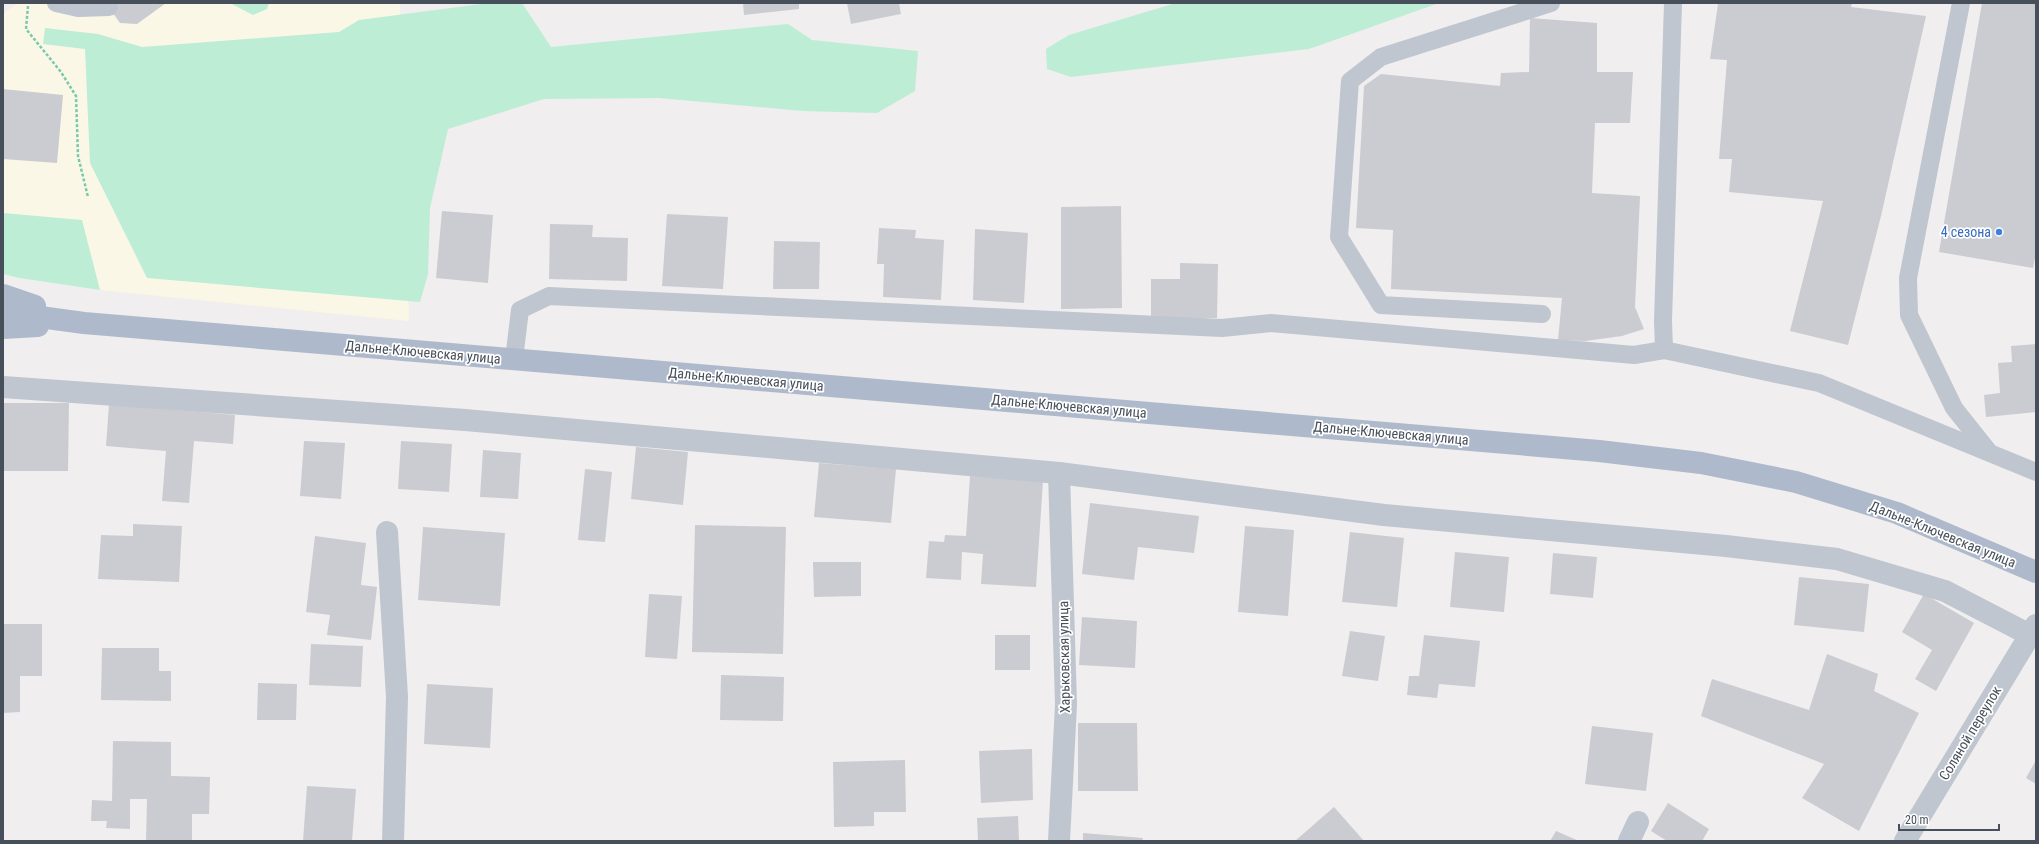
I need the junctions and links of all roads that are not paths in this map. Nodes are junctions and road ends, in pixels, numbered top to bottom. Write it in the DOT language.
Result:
graph roads {
  1 [pos="56,3"];
  2 [pos="1551,3"];
  3 [pos="1673,3"];
  4 [pos="1961,3"];
  5 [pos="108,7"];
  6 [pos="3,295"];
  7 [pos="3,312"];
  8 [pos="1542,314"];
  9 [pos="84,323"];
  10 [pos="3,328"];
  11 [pos="1664,350"];
  12 [pos="514,359"];
  13 [pos="3,387"];
  14 [pos="1990,453"];
  15 [pos="2036,472"];
  16 [pos="1059,473"];
  17 [pos="387,532"];
  18 [pos="2036,572"];
  19 [pos="2033,630"];
  20 [pos="393,841"];
  21 [pos="1059,841"];
  22 [pos="1905,841"];
  1 -- 5 [label="lane"];
  2 -- 8 [label="lane"];
  3 -- 11 [label="lane"];
  4 -- 14 [label="lane"];
  6 -- 9 [label="main road"];
  7 -- 9 [label="main road, Дальне-Ключевская улица"];
  9 -- 10 [label="main road, Дальне-Ключевская улица"];
  9 -- 12 [label="main road, Дальне-Ключевская улица"];
  11 -- 12 [label="lane"];
  11 -- 14 [label="lane"];
  12 -- 18 [label="main road, Дальне-Ключевская улица"];
  13 -- 16 [label="street"];
  14 -- 15 [label="lane"];
  16 -- 19 [label="street"];
  16 -- 21 [label="street, Харьковская улица"];
  17 -- 20 [label="street"];
  19 -- 22 [label="street, Соляной переулок"];
}
